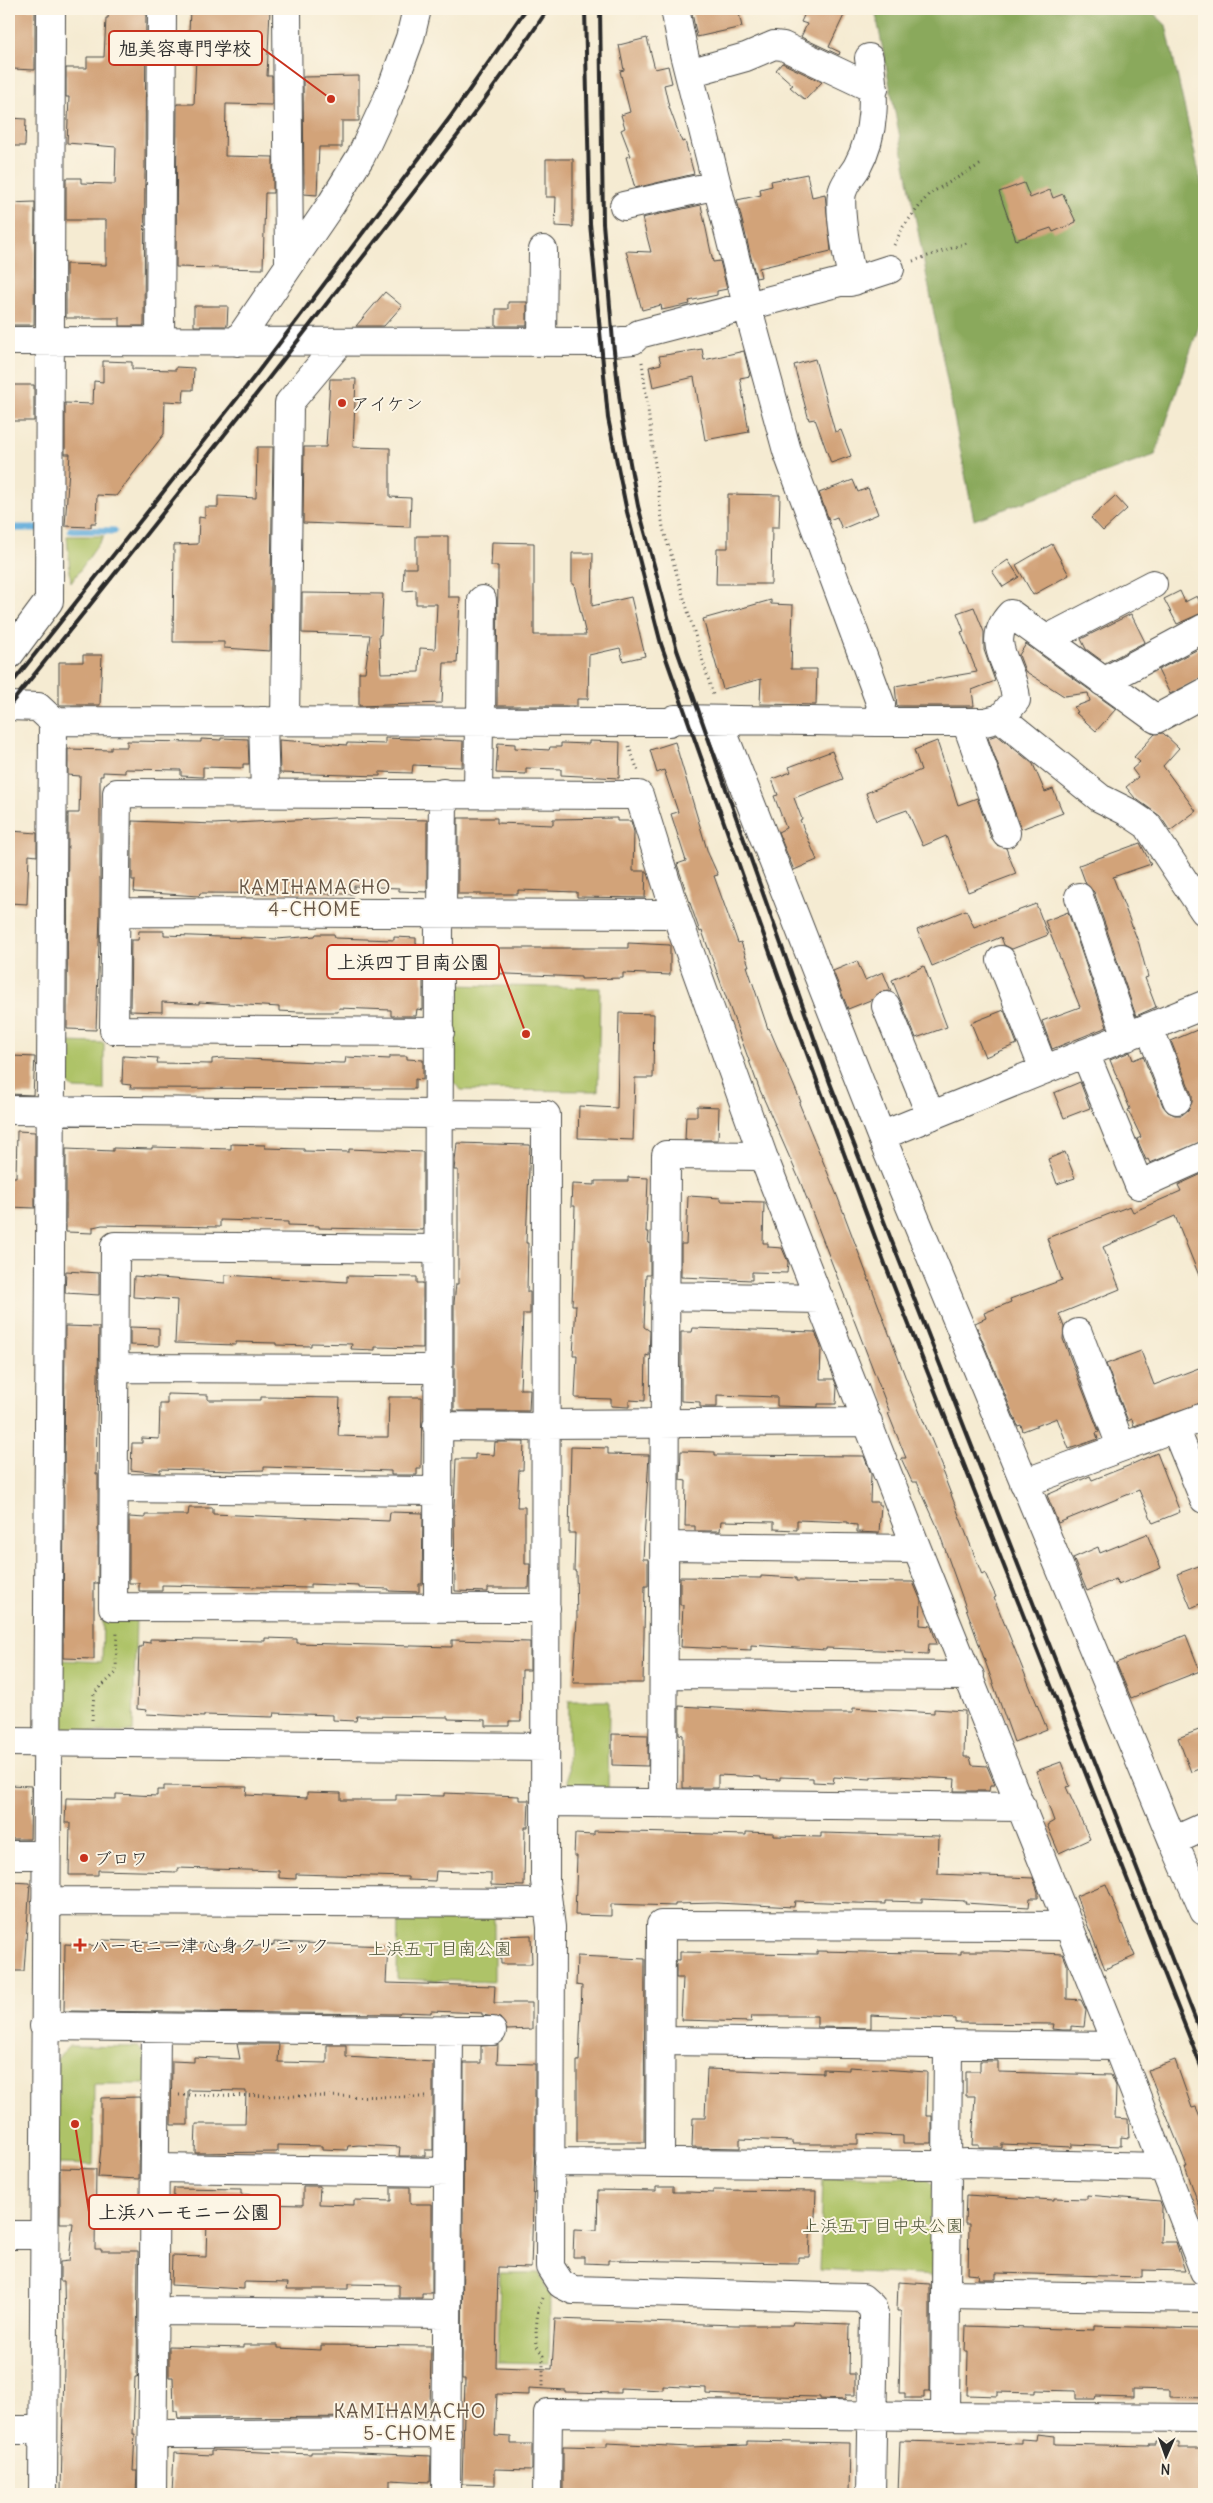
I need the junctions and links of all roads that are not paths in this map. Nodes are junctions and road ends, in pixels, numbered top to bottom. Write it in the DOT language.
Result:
graph roads {
  1 [pos="51,9"];
  2 [pos="162,9"];
  3 [pos="287,9"];
  4 [pos="417,9"];
  5 [pos="675,9"];
  6 [pos="869,58"];
  7 [pos="689,73"];
  8 [pos="874,89"];
  9 [pos="717,185"];
  10 [pos="624,206"];
  11 [pos="543,250"];
  12 [pos="289,265"];
  13 [pos="886,265"];
  14 [pos="854,281"];
  15 [pos="747,305"];
  16 [pos="9,341"];
  17 [pos="51,341"];
  18 [pos="160,341"];
  19 [pos="236,342"];
  20 [pos="340,342"];
  21 [pos="542,342"];
  22 [pos="1153,584"];
  23 [pos="482,600"];
  24 [pos="1204,628"];
  25 [pos="1047,638"];
  26 [pos="9,655"];
  27 [pos="1103,682"];
  28 [pos="1204,692"];
  29 [pos="9,706"];
  30 [pos="1001,718"];
  31 [pos="718,720"];
  32 [pos="53,721"];
  33 [pos="274,721"];
  34 [pos="480,722"];
  35 [pos="877,722"];
  36 [pos="966,722"];
  37 [pos="265,793"];
  38 [pos="443,793"];
  39 [pos="478,793"];
  40 [pos="1006,833"];
  41 [pos="1079,898"];
  42 [pos="1204,911"];
  43 [pos="116,912"];
  44 [pos="441,913"];
  45 [pos="676,914"];
  46 [pos="1001,960"];
  47 [pos="1204,1005"];
  48 [pos="886,1006"];
  49 [pos="440,1032"];
  50 [pos="1138,1032"];
  51 [pos="1086,1053"];
  52 [pos="1044,1070"];
  53 [pos="1178,1100"];
  54 [pos="9,1110"];
  55 [pos="49,1110"];
  56 [pos="440,1112"];
  57 [pos="931,1116"];
  58 [pos="881,1136"];
  59 [pos="763,1156"];
  60 [pos="1204,1156"];
  61 [pos="438,1249"];
  62 [pos="665,1296"];
  63 [pos="820,1299"];
  64 [pos="1078,1333"];
  65 [pos="114,1368"];
  66 [pos="437,1369"];
  67 [pos="1204,1417"];
  68 [pos="664,1422"];
  69 [pos="868,1422"];
  70 [pos="437,1426"];
  71 [pos="546,1426"];
  72 [pos="1175,1428"];
  73 [pos="1121,1446"];
  74 [pos="1024,1483"];
  75 [pos="114,1488"];
  76 [pos="438,1491"];
  77 [pos="1204,1499"];
  78 [pos="666,1546"];
  79 [pos="918,1549"];
  80 [pos="438,1608"];
  81 [pos="546,1608"];
  82 [pos="665,1674"];
  83 [pos="970,1676"];
  84 [pos="9,1742"];
  85 [pos="48,1743"];
  86 [pos="545,1747"];
  87 [pos="546,1802"];
  88 [pos="663,1803"];
  89 [pos="1022,1807"];
  90 [pos="1204,1827"];
  91 [pos="1172,1841"];
  92 [pos="9,1855"];
  93 [pos="46,1855"];
  94 [pos="46,1901"];
  95 [pos="548,1902"];
  96 [pos="1204,1911"];
  97 [pos="1069,1926"];
  98 [pos="44,2026"];
  99 [pos="156,2027"];
  100 [pos="449,2030"];
  101 [pos="492,2031"];
  102 [pos="661,2041"];
  103 [pos="948,2045"];
  104 [pos="1118,2046"];
  105 [pos="550,2162"];
  106 [pos="660,2163"];
  107 [pos="947,2164"];
  108 [pos="1162,2167"];
  109 [pos="155,2168"];
  110 [pos="448,2172"];
  111 [pos="9,2235"];
  112 [pos="43,2235"];
  113 [pos="1204,2271"];
  114 [pos="947,2294"];
  115 [pos="1204,2298"];
  116 [pos="154,2312"];
  117 [pos="447,2314"];
  118 [pos="871,2416"];
  119 [pos="945,2416"];
  120 [pos="1204,2418"];
  121 [pos="9,2430"];
  122 [pos="43,2430"];
  123 [pos="447,2433"];
  124 [pos="153,2434"];
  125 [pos="43,2494"];
  126 [pos="152,2494"];
  127 [pos="446,2494"];
  128 [pos="547,2494"];
  129 [pos="871,2494"];
  1 -- 17 [label="street"];
  2 -- 18 [label="street"];
  3 -- 12 [label="street"];
  4 -- 12 [label="street"];
  5 -- 7 [label="street"];
  6 -- 8 [label="street"];
  7 -- 8 [label="street"];
  7 -- 9 [label="street"];
  8 -- 14 [label="street"];
  9 -- 10 [label="street"];
  9 -- 15 [label="street"];
  11 -- 21 [label="street"];
  12 -- 19 [label="street"];
  13 -- 14 [label="street"];
  14 -- 15 [label="street"];
  15 -- 21 [label="street"];
  15 -- 35 [label="street"];
  16 -- 17 [label="street"];
  17 -- 18 [label="street"];
  17 -- 26 [label="street"];
  18 -- 19 [label="street"];
  19 -- 20 [label="street"];
  20 -- 21 [label="street"];
  20 -- 33 [label="street"];
  22 -- 25 [label="street"];
  23 -- 34 [label="street"];
  24 -- 27 [label="street"];
  25 -- 27 [label="street"];
  25 -- 30 [label="street"];
  27 -- 28 [label="street"];
  29 -- 32 [label="street"];
  30 -- 36 [label="street"];
  30 -- 42 [label="street"];
  31 -- 34 [label="street"];
  31 -- 35 [label="street"];
  31 -- 58 [label="street"];
  32 -- 33 [label="street"];
  32 -- 55 [label="street"];
  33 -- 34 [label="street"];
  33 -- 37 [label="street"];
  34 -- 39 [label="street"];
  35 -- 36 [label="street"];
  36 -- 40 [label="street"];
  37 -- 38 [label="street"];
  37 -- 43 [label="street"];
  38 -- 39 [label="street"];
  38 -- 44 [label="street"];
  39 -- 45 [label="street"];
  41 -- 50 [label="street"];
  43 -- 44 [label="street"];
  43 -- 49 [label="street"];
  44 -- 45 [label="street"];
  44 -- 49 [label="street"];
  45 -- 59 [label="street"];
  46 -- 52 [label="street"];
  47 -- 50 [label="street"];
  48 -- 57 [label="street"];
  49 -- 56 [label="street"];
  50 -- 51 [label="street"];
  50 -- 53 [label="street"];
  51 -- 52 [label="street"];
  51 -- 60 [label="street"];
  52 -- 57 [label="street"];
  54 -- 55 [label="street"];
  55 -- 56 [label="street"];
  55 -- 85 [label="street"];
  56 -- 61 [label="street"];
  56 -- 71 [label="street"];
  57 -- 58 [label="street"];
  58 -- 74 [label="street"];
  59 -- 62 [label="street"];
  59 -- 63 [label="street"];
  61 -- 65 [label="street"];
  61 -- 66 [label="street"];
  62 -- 63 [label="street"];
  62 -- 68 [label="street"];
  63 -- 69 [label="street"];
  64 -- 73 [label="street"];
  65 -- 66 [label="street"];
  65 -- 75 [label="street"];
  66 -- 70 [label="street"];
  67 -- 72 [label="street"];
  68 -- 69 [label="street"];
  68 -- 71 [label="street"];
  68 -- 78 [label="street"];
  69 -- 79 [label="street"];
  70 -- 71 [label="street"];
  70 -- 76 [label="street"];
  71 -- 81 [label="street"];
  72 -- 73 [label="street"];
  72 -- 77 [label="street"];
  73 -- 74 [label="street"];
  74 -- 91 [label="street"];
  75 -- 76 [label="street"];
  75 -- 80 [label="street"];
  76 -- 80 [label="street"];
  78 -- 79 [label="street"];
  78 -- 82 [label="street"];
  79 -- 83 [label="street"];
  80 -- 81 [label="street"];
  81 -- 86 [label="street"];
  82 -- 83 [label="street"];
  82 -- 88 [label="street"];
  83 -- 89 [label="street"];
  84 -- 85 [label="street"];
  85 -- 86 [label="street"];
  85 -- 93 [label="street"];
  86 -- 87 [label="street"];
  87 -- 88 [label="street"];
  87 -- 95 [label="street"];
  88 -- 89 [label="street"];
  89 -- 97 [label="street"];
  90 -- 91 [label="street"];
  91 -- 96 [label="street"];
  92 -- 93 [label="street"];
  93 -- 94 [label="street"];
  94 -- 95 [label="street"];
  94 -- 98 [label="street"];
  95 -- 105 [label="street"];
  97 -- 102 [label="street"];
  97 -- 104 [label="street"];
  98 -- 99 [label="street"];
  98 -- 112 [label="street"];
  99 -- 100 [label="street"];
  99 -- 109 [label="street"];
  100 -- 101 [label="street"];
  100 -- 110 [label="street"];
  102 -- 103 [label="street"];
  102 -- 106 [label="street"];
  103 -- 104 [label="street"];
  103 -- 107 [label="street"];
  104 -- 108 [label="street"];
  105 -- 106 [label="street"];
  105 -- 118 [label="street"];
  106 -- 107 [label="street"];
  107 -- 108 [label="street"];
  107 -- 114 [label="street"];
  108 -- 113 [label="street"];
  109 -- 110 [label="street"];
  109 -- 116 [label="street"];
  110 -- 117 [label="street"];
  111 -- 112 [label="street"];
  112 -- 122 [label="street"];
  114 -- 115 [label="street"];
  114 -- 119 [label="street"];
  116 -- 117 [label="street"];
  116 -- 124 [label="street"];
  117 -- 123 [label="street"];
  118 -- 119 [label="street"];
  118 -- 128 [label="street"];
  118 -- 129 [label="street"];
  119 -- 120 [label="street"];
  121 -- 122 [label="street"];
  122 -- 125 [label="street"];
  123 -- 124 [label="street"];
  123 -- 127 [label="street"];
  124 -- 126 [label="street"];
}
